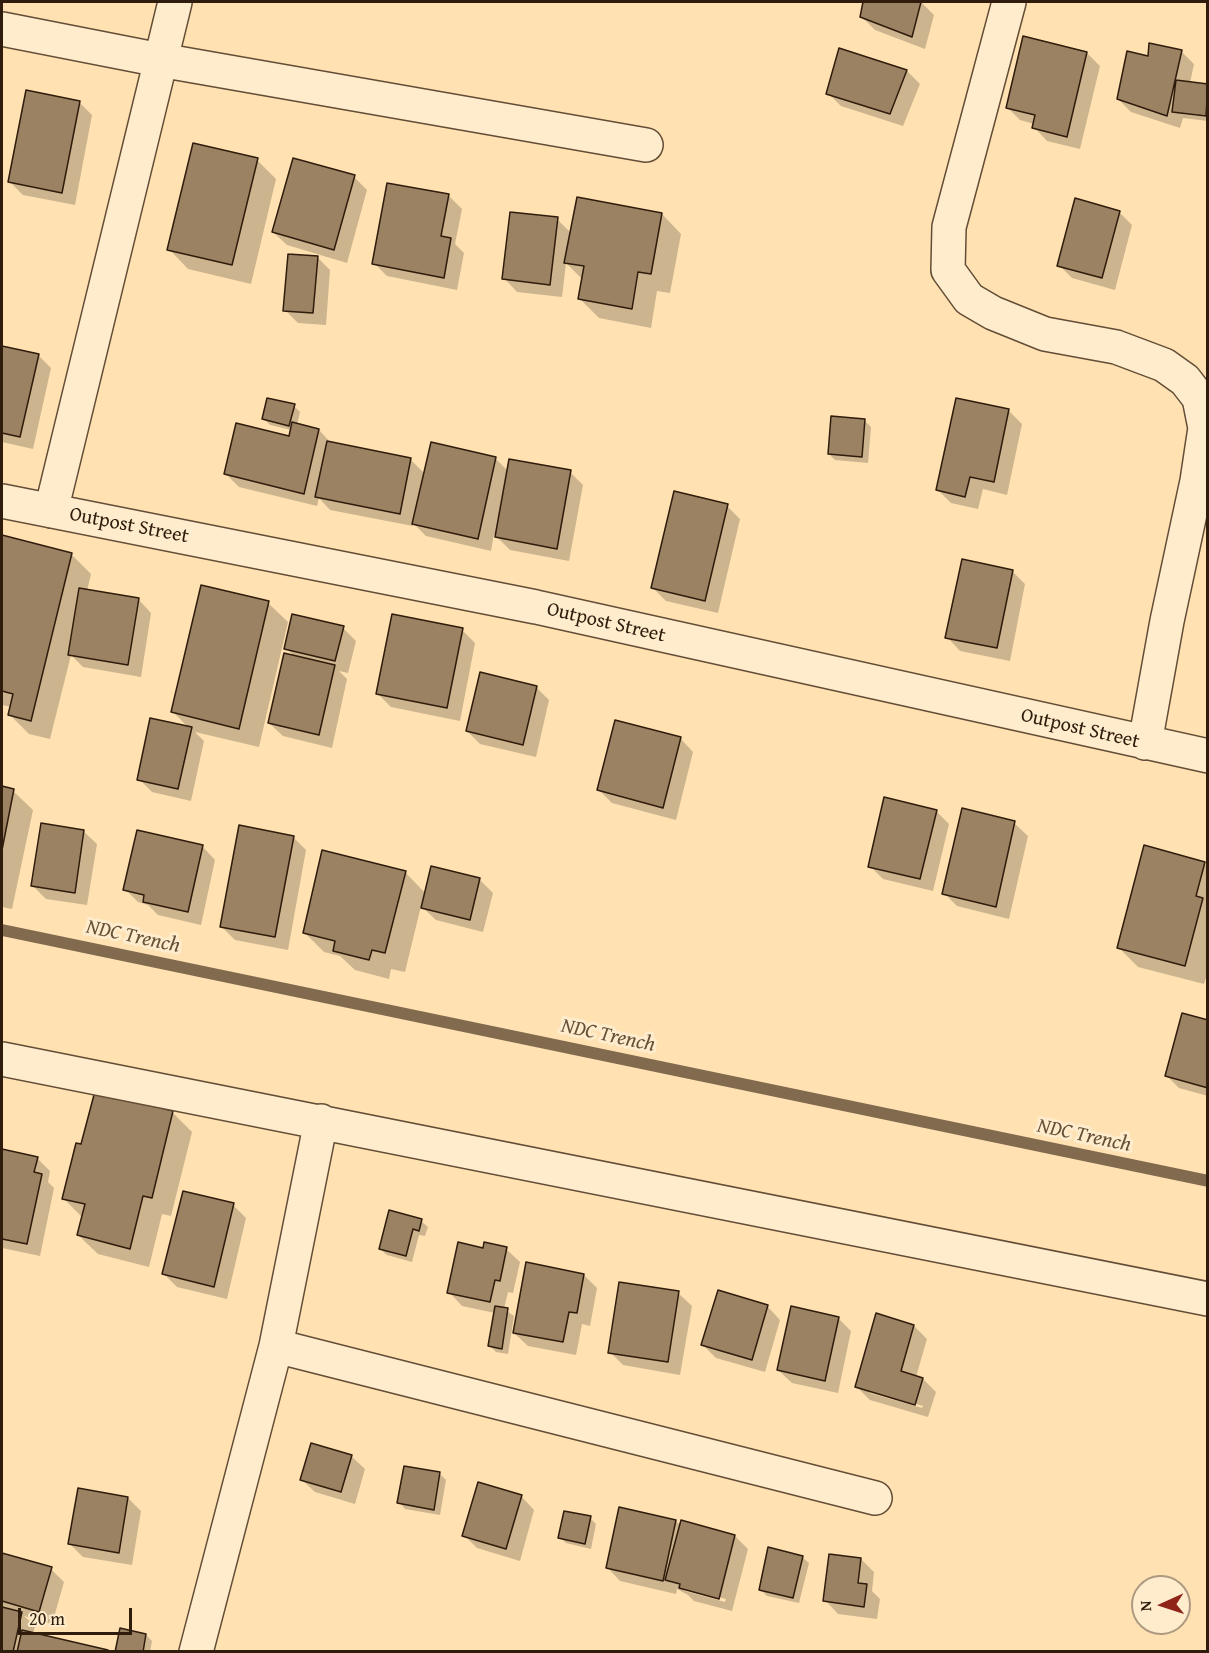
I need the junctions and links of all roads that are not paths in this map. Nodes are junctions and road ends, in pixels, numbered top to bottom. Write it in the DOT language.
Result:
graph roads {
  1 [pos="176,2"];
  2 [pos="1009,2"];
  3 [pos="2,29"];
  4 [pos="160,60"];
  5 [pos="646,145"];
  6 [pos="2,501"];
  7 [pos="51,511"];
  8 [pos="1145,743"];
  9 [pos="1208,756"];
  10 [pos="2,1059"];
  11 [pos="321,1121"];
  12 [pos="1208,1299"];
  13 [pos="276,1346"];
  14 [pos="875,1498"];
  15 [pos="196,1652"];
  1 -- 4 [label="street"];
  2 -- 8 [label="street"];
  3 -- 4 [label="street"];
  4 -- 5 [label="street"];
  4 -- 7 [label="street"];
  6 -- 7 [label="street, Outpost Street"];
  7 -- 8 [label="street, Outpost Street"];
  8 -- 9 [label="street, Outpost Street"];
  10 -- 11 [label="street"];
  11 -- 12 [label="street"];
  11 -- 13 [label="street"];
  13 -- 14 [label="street"];
  13 -- 15 [label="street"];
}
